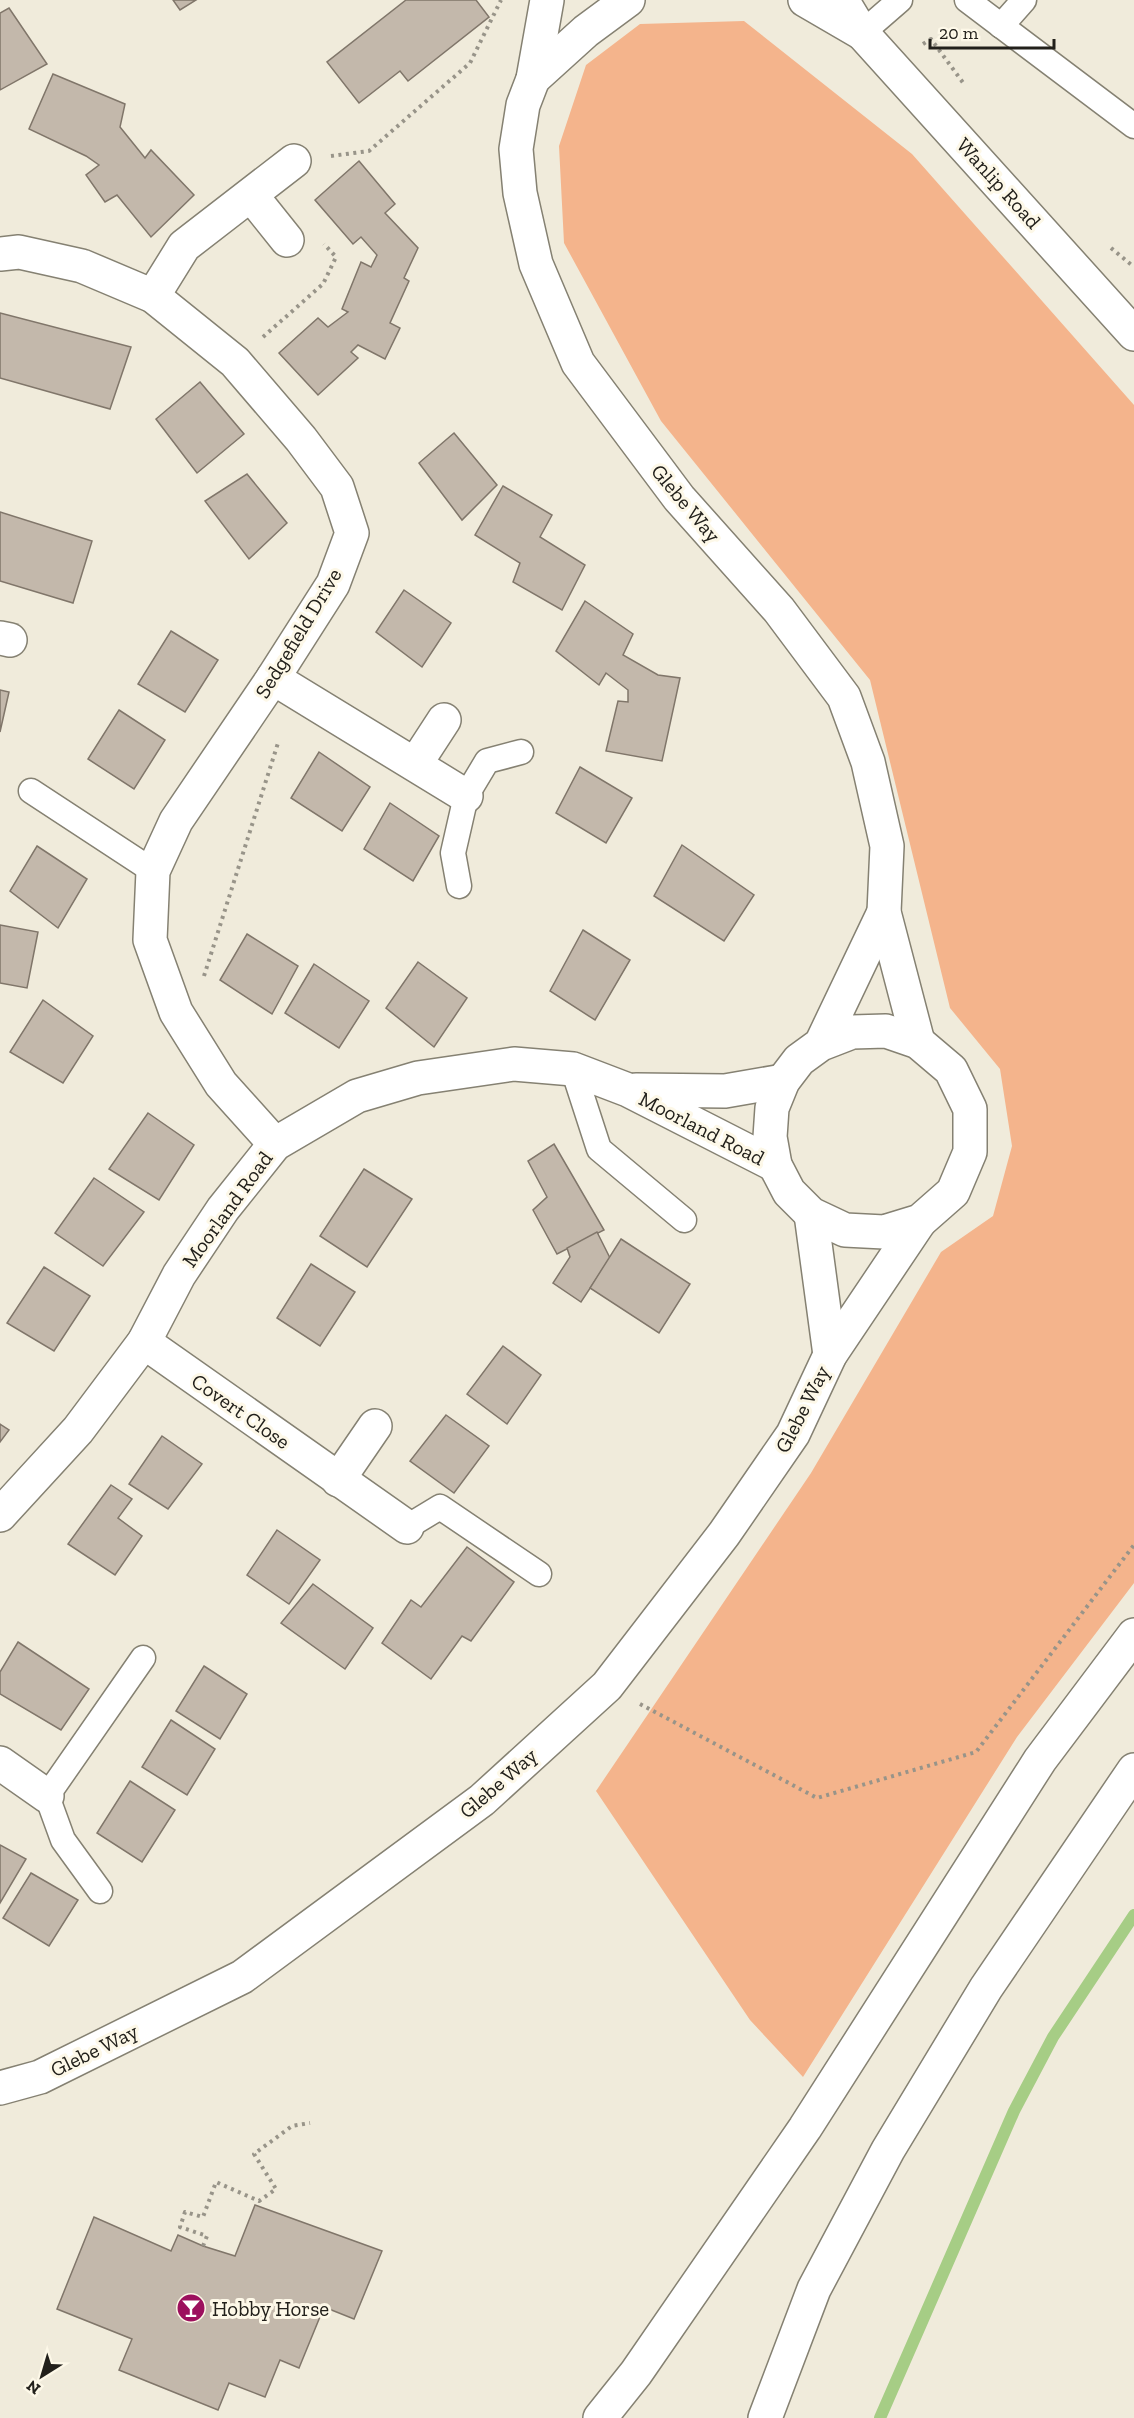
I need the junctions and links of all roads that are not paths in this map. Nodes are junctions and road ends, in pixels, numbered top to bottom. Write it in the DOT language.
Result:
graph roads {
  1 [pos="547,0"];
  2 [pos="628,0"];
  3 [pos="805,0"];
  4 [pos="842,0"];
  5 [pos="900,0"];
  6 [pos="967,0"];
  7 [pos="1024,0"];
  8 [pos="1001,26"];
  9 [pos="862,33"];
  10 [pos="533,80"];
  11 [pos="1134,126"];
  12 [pos="294,161"];
  13 [pos="251,195"];
  14 [pos="287,240"];
  15 [pos="0,254"];
  16 [pos="153,296"];
  17 [pos="1134,334"];
  18 [pos="284,685"];
  19 [pos="444,720"];
  20 [pos="520,752"];
  21 [pos="416,763"];
  22 [pos="31,791"];
  23 [pos="466,796"];
  24 [pos="153,871"];
  25 [pos="459,886"];
  26 [pos="884,912"];
  27 [pos="918,1042"];
  28 [pos="820,1044"];
  29 [pos="573,1069"];
  30 [pos="783,1081"];
  31 [pos="628,1090"];
  32 [pos="275,1144"];
  33 [pos="775,1165"];
  34 [pos="811,1214"];
  35 [pos="684,1220"];
  36 [pos="920,1221"];
  37 [pos="144,1342"];
  38 [pos="830,1355"];
  39 [pos="375,1426"];
  40 [pos="338,1480"];
  41 [pos="0,1515"];
  42 [pos="407,1527"];
  43 [pos="539,1574"];
  44 [pos="1134,1635"];
  45 [pos="143,1658"];
  46 [pos="0,1763"];
  47 [pos="1134,1770"];
  48 [pos="47,1796"];
  49 [pos="100,1891"];
  50 [pos="40,2077"];
  51 [pos="0,2088"];
  52 [pos="0,2112"];
  53 [pos="600,2418"];
  54 [pos="765,2418"];
  1 -- 10 [label="main road, Glebe Way"];
  2 -- 10 [label="main road, Glebe Way"];
  3 -- 9 [label="main road, Wanlip Road"];
  4 -- 9 [label="main road, Wanlip Road"];
  5 -- 9 [label="lane"];
  6 -- 8 [label="lane"];
  7 -- 8 [label="lane"];
  8 -- 11 [label="lane"];
  9 -- 17 [label="main road, Wanlip Road"];
  10 -- 26 [label="main road, Glebe Way"];
  12 -- 13 [label="main road"];
  13 -- 14 [label="main road"];
  13 -- 16 [label="main road"];
  15 -- 16 [label="main road, Sedgefield Drive"];
  16 -- 18 [label="main road, Sedgefield Drive"];
  18 -- 21 [label="main road"];
  18 -- 24 [label="main road, Sedgefield Drive"];
  19 -- 21 [label="main road"];
  20 -- 23 [label="lane"];
  21 -- 23 [label="main road"];
  22 -- 24 [label="lane"];
  23 -- 25 [label="lane"];
  24 -- 32 [label="main road, Sedgefield Drive"];
  26 -- 27 [label="main road, Glebe Way"];
  26 -- 28 [label="main road, Glebe Way"];
  27 -- 28 [label="main road"];
  27 -- 36 [label="main road"];
  28 -- 30 [label="main road"];
  29 -- 31 [label="main road, Moorland Road"];
  29 -- 32 [label="main road, Moorland Road"];
  29 -- 35 [label="lane"];
  30 -- 31 [label="main road, Moorland Road"];
  30 -- 33 [label="main road"];
  31 -- 33 [label="main road, Moorland Road"];
  32 -- 37 [label="main road, Moorland Road"];
  33 -- 34 [label="main road"];
  34 -- 36 [label="main road"];
  34 -- 38 [label="main road, Glebe Way"];
  36 -- 38 [label="main road, Glebe Way"];
  37 -- 40 [label="main road, Covert Close"];
  37 -- 41 [label="main road, Moorland Road"];
  38 -- 50 [label="main road, Glebe Way"];
  39 -- 40 [label="main road"];
  40 -- 42 [label="main road, Covert Close"];
  42 -- 43 [label="lane"];
  44 -- 53 [label="main road"];
  45 -- 48 [label="lane"];
  46 -- 48 [label="main road"];
  47 -- 54 [label="main road"];
  48 -- 49 [label="lane"];
  50 -- 51 [label="main road, Glebe Way"];
  50 -- 52 [label="main road, Glebe Way"];
}
